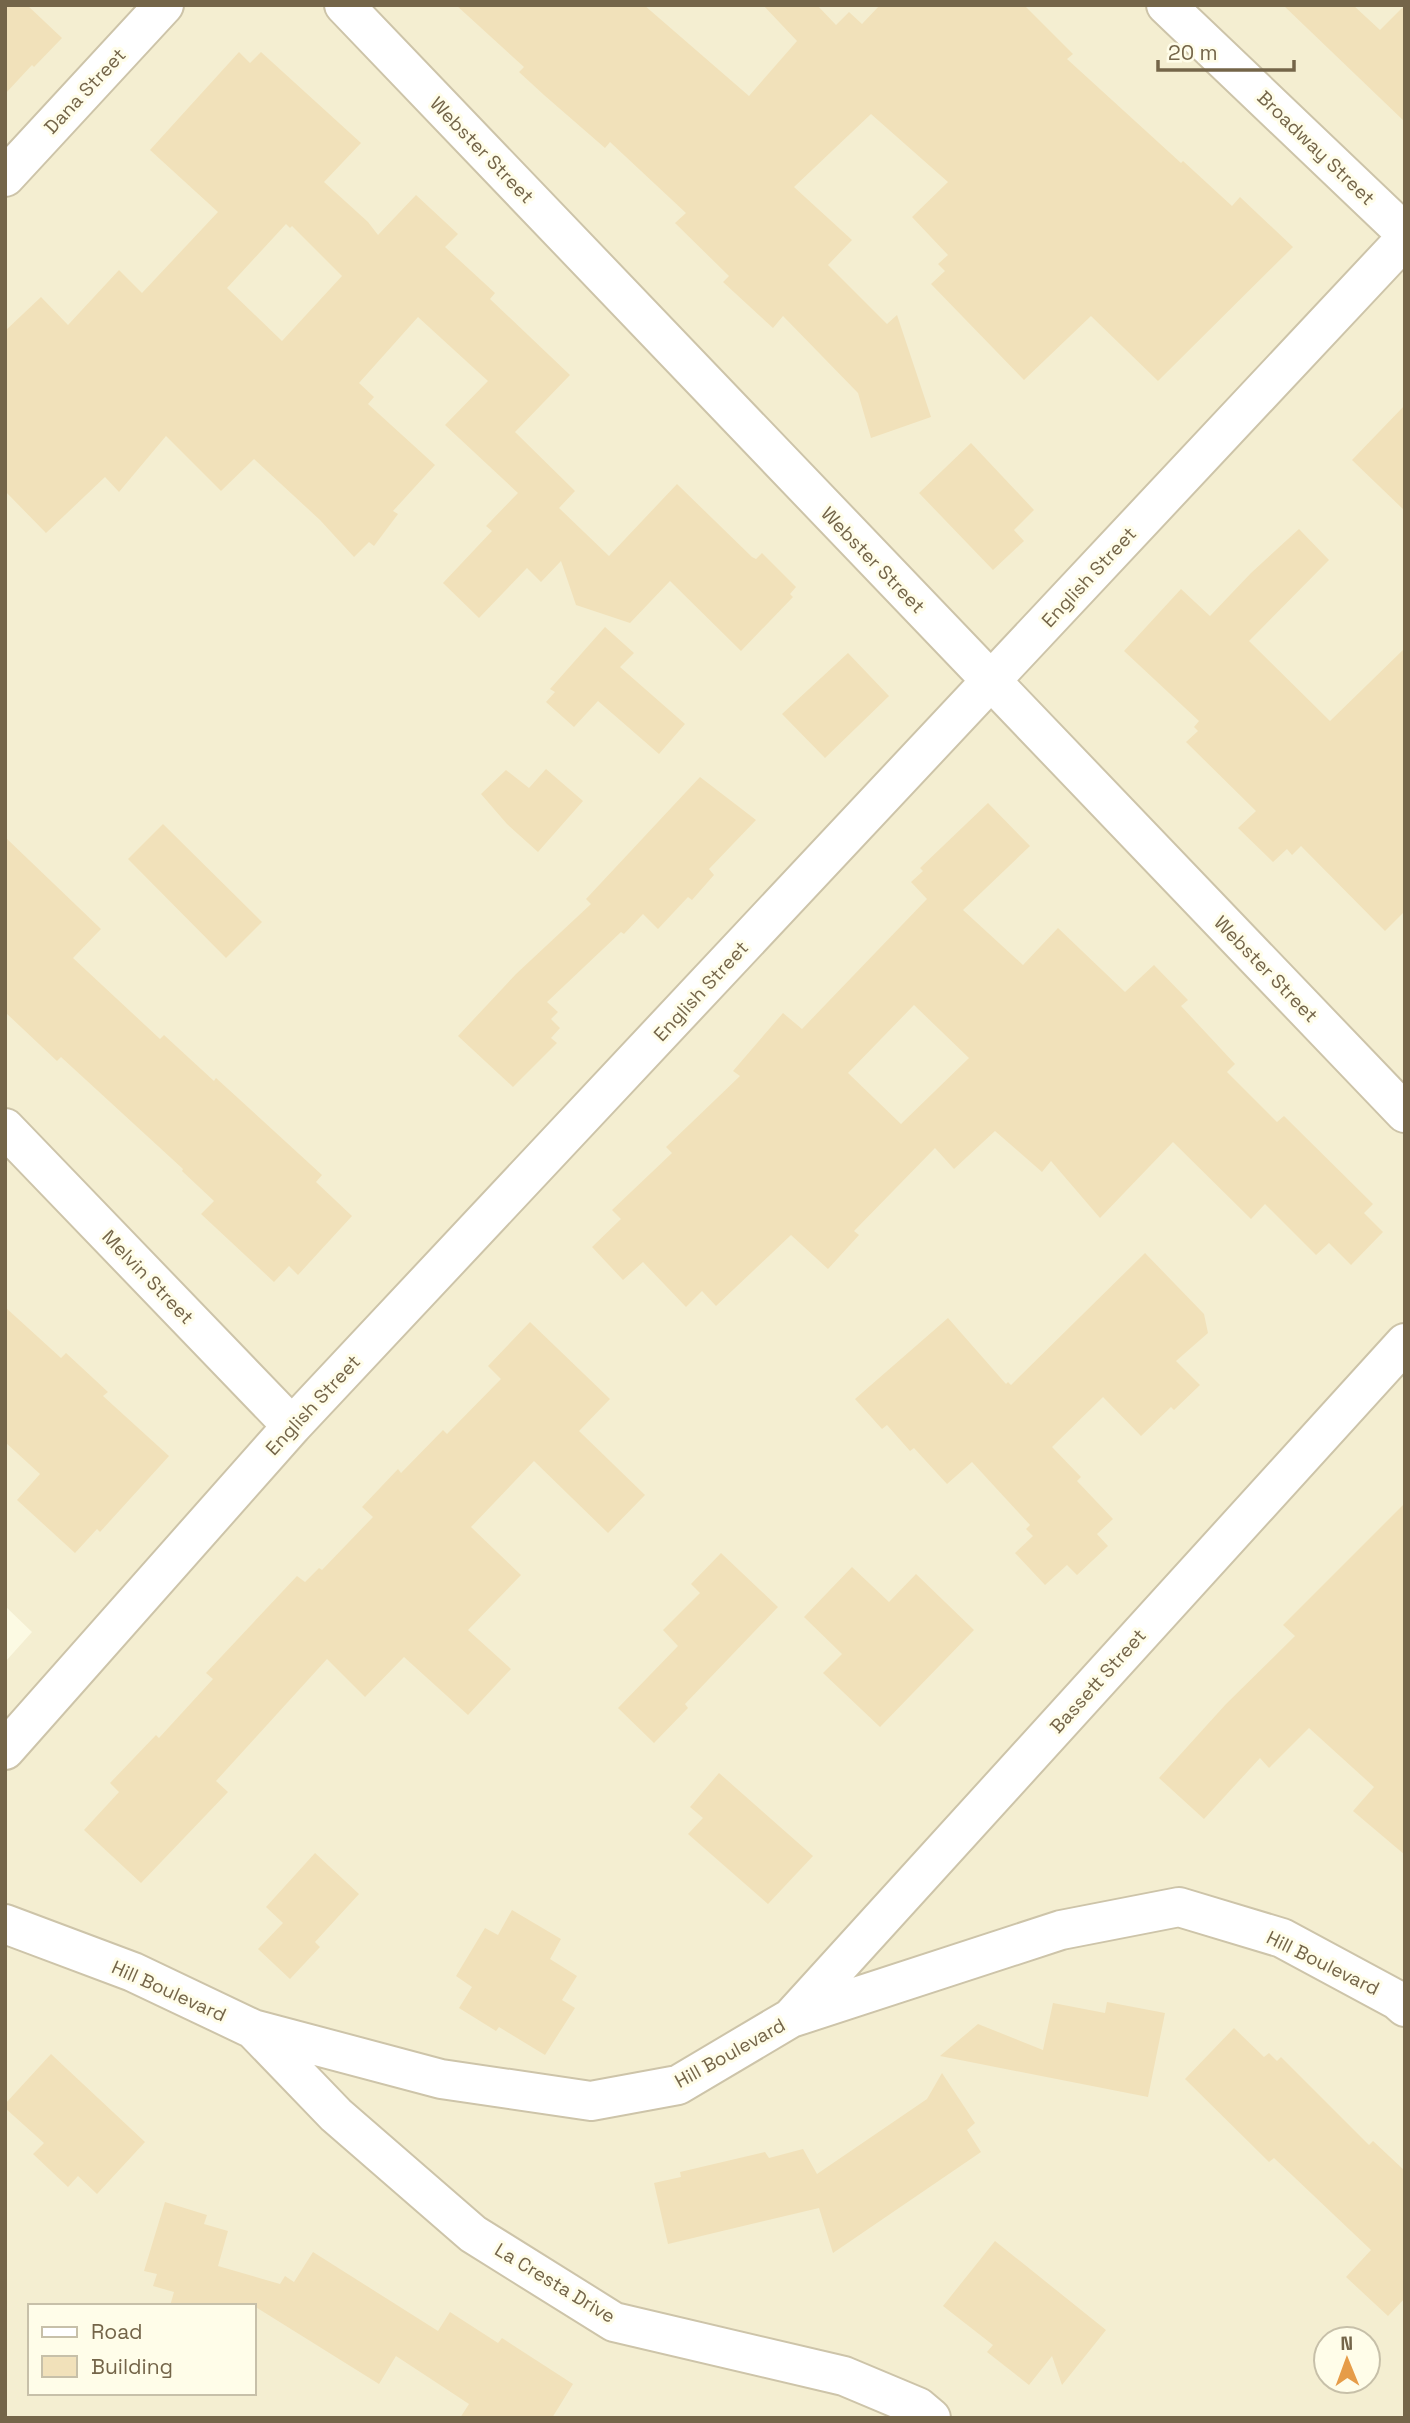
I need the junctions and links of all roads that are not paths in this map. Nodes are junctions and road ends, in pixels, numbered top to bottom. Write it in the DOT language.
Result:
graph roads {
  1 [pos="164,5"];
  2 [pos="344,5"];
  3 [pos="1167,5"];
  4 [pos="5,177"];
  5 [pos="1405,233"];
  6 [pos="1405,239"];
  7 [pos="990,682"];
  8 [pos="1405,1113"];
  9 [pos="5,1128"];
  10 [pos="1405,1343"];
  11 [pos="292,1426"];
  12 [pos="5,1750"];
  13 [pos="5,1924"];
  14 [pos="1405,2007"];
  15 [pos="791,2018"];
  16 [pos="253,2029"];
  17 [pos="923,2414"];
  1 -- 4 [label="street, Dana Street"];
  2 -- 7 [label="street, Webster Street"];
  3 -- 5 [label="street, Broadway Street"];
  6 -- 7 [label="street, English Street"];
  7 -- 8 [label="street, Webster Street"];
  7 -- 11 [label="street, English Street"];
  9 -- 11 [label="street, Melvin Street"];
  10 -- 15 [label="street, Bassett Street"];
  11 -- 12 [label="street, English Street"];
  13 -- 16 [label="street, Hill Boulevard"];
  14 -- 15 [label="street, Hill Boulevard"];
  15 -- 16 [label="street, Hill Boulevard"];
  16 -- 17 [label="street, La Cresta Drive"];
}
